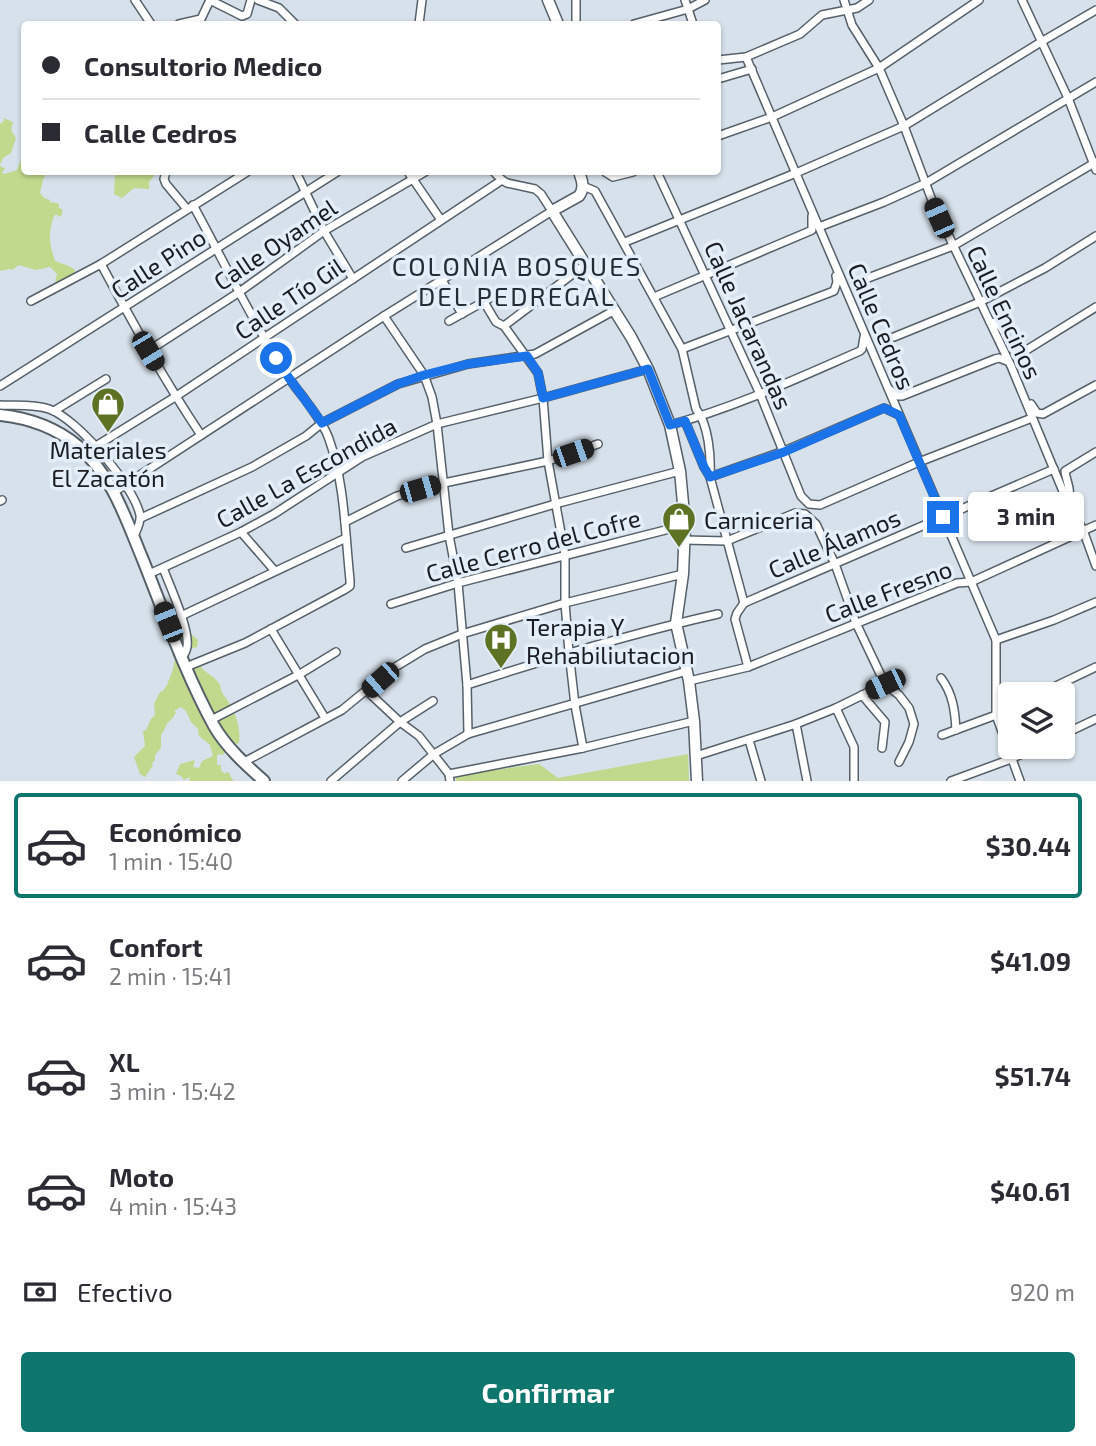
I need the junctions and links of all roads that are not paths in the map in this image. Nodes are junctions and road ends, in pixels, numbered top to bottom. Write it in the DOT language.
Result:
graph roads {
  1 [pos="135,0"];
  2 [pos="210,0"];
  3 [pos="251,0"];
  4 [pos="257,0"];
  5 [pos="422,0"];
  6 [pos="548,0"];
  7 [pos="576,0"];
  8 [pos="685,0"];
  9 [pos="705,0"];
  10 [pos="844,0"];
  11 [pos="869,0"];
  12 [pos="979,0"];
  13 [pos="1022,0"];
  14 [pos="688,9"];
  15 [pos="848,9"];
  16 [pos="1096,10"];
  17 [pos="149,21"];
  18 [pos="192,21"];
  19 [pos="292,21"];
  20 [pos="419,21"];
  21 [pos="557,21"];
  22 [pos="576,21"];
  23 [pos="645,21"];
  24 [pos="692,21"];
  25 [pos="1041,42"];
  26 [pos="746,57"];
  27 [pos="721,60"];
  28 [pos="879,68"];
  29 [pos="752,69"];
  30 [pos="721,78"];
  31 [pos="1096,82"];
  32 [pos="1069,98"];
  33 [pos="772,117"];
  34 [pos="904,126"];
  35 [pos="721,135"];
  36 [pos="1095,165"];
  37 [pos="796,173"];
  38 [pos="165,175"];
  39 [pos="242,175"];
  40 [pos="297,175"];
  41 [pos="332,175"];
  42 [pos="410,175"];
  43 [pos="420,175"];
  44 [pos="497,175"];
  45 [pos="580,175"];
  46 [pos="658,175"];
  47 [pos="413,179"];
  48 [pos="502,180"];
  49 [pos="926,183"];
  50 [pos="583,186"];
  51 [pos="305,191"];
  52 [pos="190,207"];
  53 [pos="552,211"];
  54 [pos="813,212"];
  55 [pos="679,219"];
  56 [pos="441,220"];
  57 [pos="819,227"];
  58 [pos="324,232"];
  59 [pos="1096,236"];
  60 [pos="625,242"];
  61 [pos="953,246"];
  62 [pos="216,248"];
  63 [pos="834,262"];
  64 [pos="101,264"];
  65 [pos="586,264"];
  66 [pos="706,275"];
  67 [pos="868,278"];
  68 [pos="353,279"];
  69 [pos="442,280"];
  70 [pos="238,293"];
  71 [pos="494,296"];
  72 [pos="654,297"];
  73 [pos="31,301"];
  74 [pos="484,302"];
  75 [pos="980,302"];
  76 [pos="1096,307"];
  77 [pos="124,308"];
  78 [pos="615,310"];
  79 [pos="462,314"];
  80 [pos="384,316"];
  81 [pos="449,321"];
  82 [pos="990,322"];
  83 [pos="504,326"];
  84 [pos="863,329"];
  85 [pos="732,330"];
  86 [pos="894,337"];
  87 [pos="264,338"];
  88 [pos="682,349"];
  89 [pos="148,351"];
  90 [pos="527,356"];
  91 [pos="1008,362"];
  92 [pos="648,369"];
  93 [pos="424,375"];
  94 [pos="289,378"];
  95 [pos="106,379"];
  96 [pos="1096,385"];
  97 [pos="0,386"];
  98 [pos="888,388"];
  99 [pos="760,394"];
  100 [pos="175,397"];
  101 [pos="543,398"];
  102 [pos="0,405"];
  103 [pos="54,411"];
  104 [pos="0,415"];
  105 [pos="899,415"];
  106 [pos="701,416"];
  107 [pos="1036,416"];
  108 [pos="685,421"];
  109 [pos="322,423"];
  110 [pos="437,424"];
  111 [pos="670,425"];
  112 [pos="201,435"];
  113 [pos="598,444"];
  114 [pos="96,446"];
  115 [pos="784,452"];
  116 [pos="1096,452"];
  117 [pos="548,461"];
  118 [pos="919,462"];
  119 [pos="1054,469"];
  120 [pos="338,471"];
  121 [pos="680,471"];
  122 [pos="710,477"];
  123 [pos="444,483"];
  124 [pos="125,486"];
  125 [pos="114,492"];
  126 [pos="1067,501"];
  127 [pos="555,504"];
  128 [pos="943,517"];
  129 [pos="141,518"];
  130 [pos="345,522"];
  131 [pos="685,525"];
  132 [pos="1096,525"];
  133 [pos="1083,530"];
  134 [pos="241,532"];
  135 [pos="449,535"];
  136 [pos="133,537"];
  137 [pos="346,538"];
  138 [pos="684,540"];
  139 [pos="727,541"];
  140 [pos="406,548"];
  141 [pos="565,555"];
  142 [pos="835,564"];
  143 [pos="1096,566"];
  144 [pos="163,568"];
  145 [pos="274,570"];
  146 [pos="149,574"];
  147 [pos="683,574"];
  148 [pos="971,582"];
  149 [pos="458,583"];
  150 [pos="1096,602"];
  151 [pos="565,603"];
  152 [pos="744,603"];
  153 [pos="391,604"];
  154 [pos="718,614"];
  155 [pos="181,616"];
  156 [pos="676,623"];
  157 [pos="856,623"];
  158 [pos="271,629"];
  159 [pos="462,634"];
  160 [pos="996,640"];
  161 [pos="336,652"];
  162 [pos="569,652"];
  163 [pos="184,662"];
  164 [pos="748,667"];
  165 [pos="1096,667"];
  166 [pos="300,674"];
  167 [pos="688,676"];
  168 [pos="942,678"];
  169 [pos="1064,682"];
  170 [pos="885,684"];
  171 [pos="467,685"];
  172 [pos="367,691"];
  173 [pos="862,695"];
  174 [pos="433,701"];
  175 [pos="575,705"];
  176 [pos="836,708"];
  177 [pos="996,715"];
  178 [pos="325,718"];
  179 [pos="1096,719"];
  180 [pos="211,720"];
  181 [pos="694,721"];
  182 [pos="998,721"];
  183 [pos="400,722"];
  184 [pos="796,724"];
  185 [pos="1075,729"];
  186 [pos="956,730"];
  187 [pos="468,734"];
  188 [pos="942,735"];
  189 [pos="749,740"];
  190 [pos="583,748"];
  191 [pos="882,748"];
  192 [pos="434,754"];
  193 [pos="696,756"];
  194 [pos="1011,759"];
  195 [pos="244,762"];
  196 [pos="899,762"];
  197 [pos="449,777"];
  198 [pos="264,781"];
  199 [pos="331,781"];
  200 [pos="402,781"];
  201 [pos="697,781"];
  202 [pos="761,781"];
  203 [pos="807,781"];
  204 [pos="855,781"];
  205 [pos="951,781"];
  206 [pos="1020,781"];
  1 -- 17 [label="street"];
  2 -- 3 [label="street"];
  2 -- 18 [label="street"];
  4 -- 19 [label="street"];
  5 -- 20 [label="street"];
  6 -- 21 [label="street"];
  7 -- 22 [label="street"];
  8 -- 14 [label="street"];
  9 -- 14 [label="street"];
  10 -- 15 [label="street, Calle Encinos"];
  11 -- 15 [label="street"];
  12 -- 28 [label="street"];
  13 -- 25 [label="street"];
  14 -- 23 [label="street"];
  14 -- 24 [label="street"];
  15 -- 26 [label="street"];
  15 -- 28 [label="street, Calle Encinos"];
  16 -- 25 [label="street"];
  25 -- 32 [label="street"];
  25 -- 34 [label="street"];
  26 -- 27 [label="street"];
  26 -- 29 [label="street, Calle Cedros"];
  28 -- 33 [label="street"];
  28 -- 34 [label="street, Calle Encinos"];
  29 -- 30 [label="street"];
  29 -- 33 [label="street, Calle Cedros"];
  31 -- 32 [label="street"];
  32 -- 36 [label="street"];
  32 -- 49 [label="street"];
  33 -- 35 [label="street"];
  33 -- 37 [label="street, Calle Cedros"];
  34 -- 37 [label="street"];
  34 -- 49 [label="street, Calle Encinos"];
  36 -- 61 [label="street"];
  37 -- 54 [label="street, Calle Cedros"];
  37 -- 55 [label="street"];
  38 -- 52 [label="street"];
  39 -- 52 [label="street"];
  40 -- 51 [label="street"];
  41 -- 51 [label="street, Calle Pino"];
  42 -- 47 [label="street"];
  43 -- 47 [label="street, Calle Oyamel"];
  44 -- 48 [label="street"];
  45 -- 50 [label="street"];
  46 -- 55 [label="street, Calle Jacarandas"];
  47 -- 56 [label="street"];
  47 -- 58 [label="street, Calle Oyamel"];
  48 -- 53 [label="street"];
  48 -- 56 [label="street, Calle Tío Gil"];
  49 -- 57 [label="street"];
  49 -- 61 [label="street, Calle Encinos"];
  50 -- 53 [label="street"];
  50 -- 60 [label="street"];
  51 -- 58 [label="street"];
  51 -- 62 [label="street, Calle Pino"];
  52 -- 62 [label="street"];
  52 -- 64 [label="street"];
  53 -- 65 [label="street"];
  53 -- 69 [label="street"];
  54 -- 57 [label="street, Calle Cedros"];
  54 -- 66 [label="street"];
  55 -- 60 [label="street"];
  55 -- 66 [label="street, Calle Jacarandas"];
  56 -- 68 [label="street, Calle Tío Gil"];
  57 -- 63 [label="street, Calle Cedros"];
  58 -- 68 [label="street"];
  58 -- 70 [label="street, Calle Oyamel"];
  59 -- 75 [label="street"];
  60 -- 72 [label="street"];
  61 -- 67 [label="street"];
  61 -- 75 [label="street, Calle Encinos"];
  62 -- 70 [label="street"];
  62 -- 77 [label="street, Calle Pino"];
  63 -- 84 [label="street, Calle Cedros"];
  63 -- 85 [label="street"];
  64 -- 73 [label="street"];
  64 -- 77 [label="street"];
  65 -- 78 [label="street"];
  65 -- 83 [label="street"];
  66 -- 72 [label="street"];
  66 -- 85 [label="street, Calle Jacarandas"];
  68 -- 87 [label="street, Calle Tío Gil"];
  69 -- 79 [label="street"];
  69 -- 80 [label="street"];
  70 -- 87 [label="street"];
  70 -- 89 [label="street, Calle Oyamel"];
  71 -- 74 [label="street"];
  72 -- 88 [label="street"];
  74 -- 79 [label="street"];
  74 -- 83 [label="street"];
  75 -- 82 [label="street, Calle Encinos"];
  75 -- 86 [label="street"];
  76 -- 82 [label="street"];
  77 -- 89 [label="street"];
  77 -- 97 [label="street, Calle Pino"];
  78 -- 90 [label="street"];
  78 -- 92 [label="street"];
  79 -- 81 [label="street"];
  80 -- 93 [label="street"];
  80 -- 94 [label="street"];
  82 -- 91 [label="street, Calle Encinos"];
  83 -- 90 [label="street"];
  84 -- 98 [label="street, Calle Cedros"];
  84 -- 99 [label="street"];
  85 -- 88 [label="street"];
  85 -- 99 [label="street, Calle Jacarandas"];
  87 -- 94 [label="street"];
  87 -- 100 [label="street, Calle Tío Gil"];
  88 -- 106 [label="street"];
  89 -- 100 [label="street"];
  90 -- 93 [label="street"];
  90 -- 101 [label="street"];
  91 -- 98 [label="street"];
  91 -- 107 [label="street, Calle Encinos"];
  92 -- 101 [label="street, Calle La Escondida"];
  92 -- 111 [label="street"];
  93 -- 109 [label="street"];
  93 -- 110 [label="street"];
  94 -- 109 [label="street"];
  94 -- 112 [label="street"];
  95 -- 103 [label="street"];
  96 -- 107 [label="street, Calle Jacarandas"];
  98 -- 105 [label="street, Calle Cedros"];
  99 -- 106 [label="street"];
  99 -- 115 [label="street, Calle Jacarandas"];
  100 -- 112 [label="street"];
  100 -- 114 [label="street, Calle Tío Gil"];
  101 -- 110 [label="street, Calle La Escondida"];
  101 -- 117 [label="street"];
  102 -- 103 [label="street"];
  103 -- 114 [label="street"];
  104 -- 125 [label="main road"];
  105 -- 115 [label="street"];
  105 -- 118 [label="street, Calle Cedros"];
  106 -- 108 [label="street"];
  106 -- 122 [label="street"];
  107 -- 118 [label="street, Calle Jacarandas"];
  107 -- 119 [label="street, Calle Encinos"];
  108 -- 111 [label="street"];
  108 -- 122 [label="street"];
  109 -- 120 [label="street"];
  109 -- 129 [label="street"];
  110 -- 120 [label="street, Calle La Escondida"];
  110 -- 123 [label="street"];
  111 -- 121 [label="street"];
  112 -- 124 [label="street"];
  113 -- 117 [label="street"];
  114 -- 124 [label="street"];
  115 -- 118 [label="street, Calle Jacarandas"];
  115 -- 122 [label="street"];
  116 -- 126 [label="street"];
  117 -- 123 [label="street"];
  117 -- 127 [label="street"];
  118 -- 128 [label="street, Calle Cedros"];
  119 -- 126 [label="street, Calle Encinos"];
  119 -- 128 [label="street, Calle Álamos"];
  120 -- 130 [label="street"];
  120 -- 134 [label="street, Calle La Escondida"];
  121 -- 127 [label="street"];
  121 -- 131 [label="street"];
  122 -- 139 [label="street"];
  123 -- 130 [label="street"];
  123 -- 135 [label="street"];
  124 -- 125 [label="street"];
  124 -- 129 [label="street"];
  125 -- 136 [label="main road"];
  126 -- 133 [label="street, Calle Encinos"];
  127 -- 135 [label="street"];
  127 -- 141 [label="street"];
  128 -- 142 [label="street, Calle Álamos"];
  128 -- 148 [label="street, Calle Cedros"];
  129 -- 136 [label="street"];
  130 -- 137 [label="street"];
  131 -- 138 [label="street"];
  131 -- 141 [label="street, Calle Cerro del Cofre"];
  132 -- 133 [label="street, Calle Fresno"];
  133 -- 143 [label="street, Calle Encinos"];
  133 -- 148 [label="street, Calle Fresno"];
  134 -- 144 [label="street, Calle La Escondida"];
  134 -- 145 [label="street"];
  135 -- 140 [label="street"];
  135 -- 149 [label="street"];
  136 -- 146 [label="main road"];
  137 -- 145 [label="street"];
  137 -- 158 [label="street"];
  138 -- 139 [label="street"];
  138 -- 147 [label="street"];
  139 -- 142 [label="street"];
  139 -- 152 [label="street"];
  141 -- 149 [label="street, Calle Cerro del Cofre"];
  141 -- 151 [label="street"];
  142 -- 152 [label="street, Calle Álamos"];
  142 -- 157 [label="street"];
  144 -- 146 [label="street, Calle La Escondida"];
  144 -- 155 [label="street"];
  145 -- 155 [label="street"];
  146 -- 163 [label="main road"];
  147 -- 151 [label="street"];
  147 -- 156 [label="street"];
  148 -- 157 [label="street, Calle Fresno"];
  148 -- 160 [label="street, Calle Cedros"];
  149 -- 153 [label="street, Calle Cerro del Cofre"];
  149 -- 159 [label="street"];
  150 -- 160 [label="street"];
  151 -- 159 [label="street"];
  151 -- 162 [label="street"];
  152 -- 164 [label="street"];
  154 -- 156 [label="street"];
  155 -- 163 [label="street"];
  156 -- 162 [label="street"];
  156 -- 167 [label="street"];
  157 -- 164 [label="street, Calle Fresno"];
  157 -- 170 [label="street"];
  158 -- 163 [label="street"];
  158 -- 166 [label="street"];
  159 -- 171 [label="street"];
  159 -- 172 [label="street"];
  160 -- 177 [label="street, Calle Cedros"];
  161 -- 166 [label="street"];
  162 -- 171 [label="street"];
  162 -- 175 [label="street"];
  163 -- 180 [label="main road"];
  164 -- 167 [label="street, Calle Fresno"];
  165 -- 169 [label="street"];
  166 -- 178 [label="street"];
  166 -- 180 [label="street"];
  167 -- 175 [label="street, Calle Fresno"];
  167 -- 181 [label="street"];
  168 -- 186 [label="street"];
  170 -- 173 [label="street"];
  170 -- 196 [label="street"];
  171 -- 187 [label="street"];
  172 -- 178 [label="street"];
  172 -- 183 [label="street"];
  173 -- 176 [label="street"];
  173 -- 191 [label="street"];
  174 -- 183 [label="street"];
  175 -- 187 [label="street, Calle Fresno"];
  175 -- 190 [label="street"];
  176 -- 184 [label="street"];
  176 -- 204 [label="street"];
  177 -- 182 [label="street, Calle Cedros"];
  177 -- 186 [label="street"];
  178 -- 195 [label="street"];
  179 -- 185 [label="street"];
  180 -- 195 [label="main road"];
  181 -- 190 [label="street"];
  181 -- 193 [label="street"];
  183 -- 192 [label="street"];
  183 -- 199 [label="street"];
  184 -- 189 [label="street"];
  184 -- 203 [label="street"];
  186 -- 188 [label="street"];
  187 -- 192 [label="street, Calle Fresno"];
  189 -- 193 [label="street"];
  189 -- 202 [label="street"];
  190 -- 197 [label="street"];
  192 -- 197 [label="street"];
  192 -- 200 [label="street, Calle Fresno"];
  193 -- 201 [label="street"];
  194 -- 205 [label="street"];
  194 -- 206 [label="street, Calle Cedros"];
  195 -- 198 [label="main road"];
}
